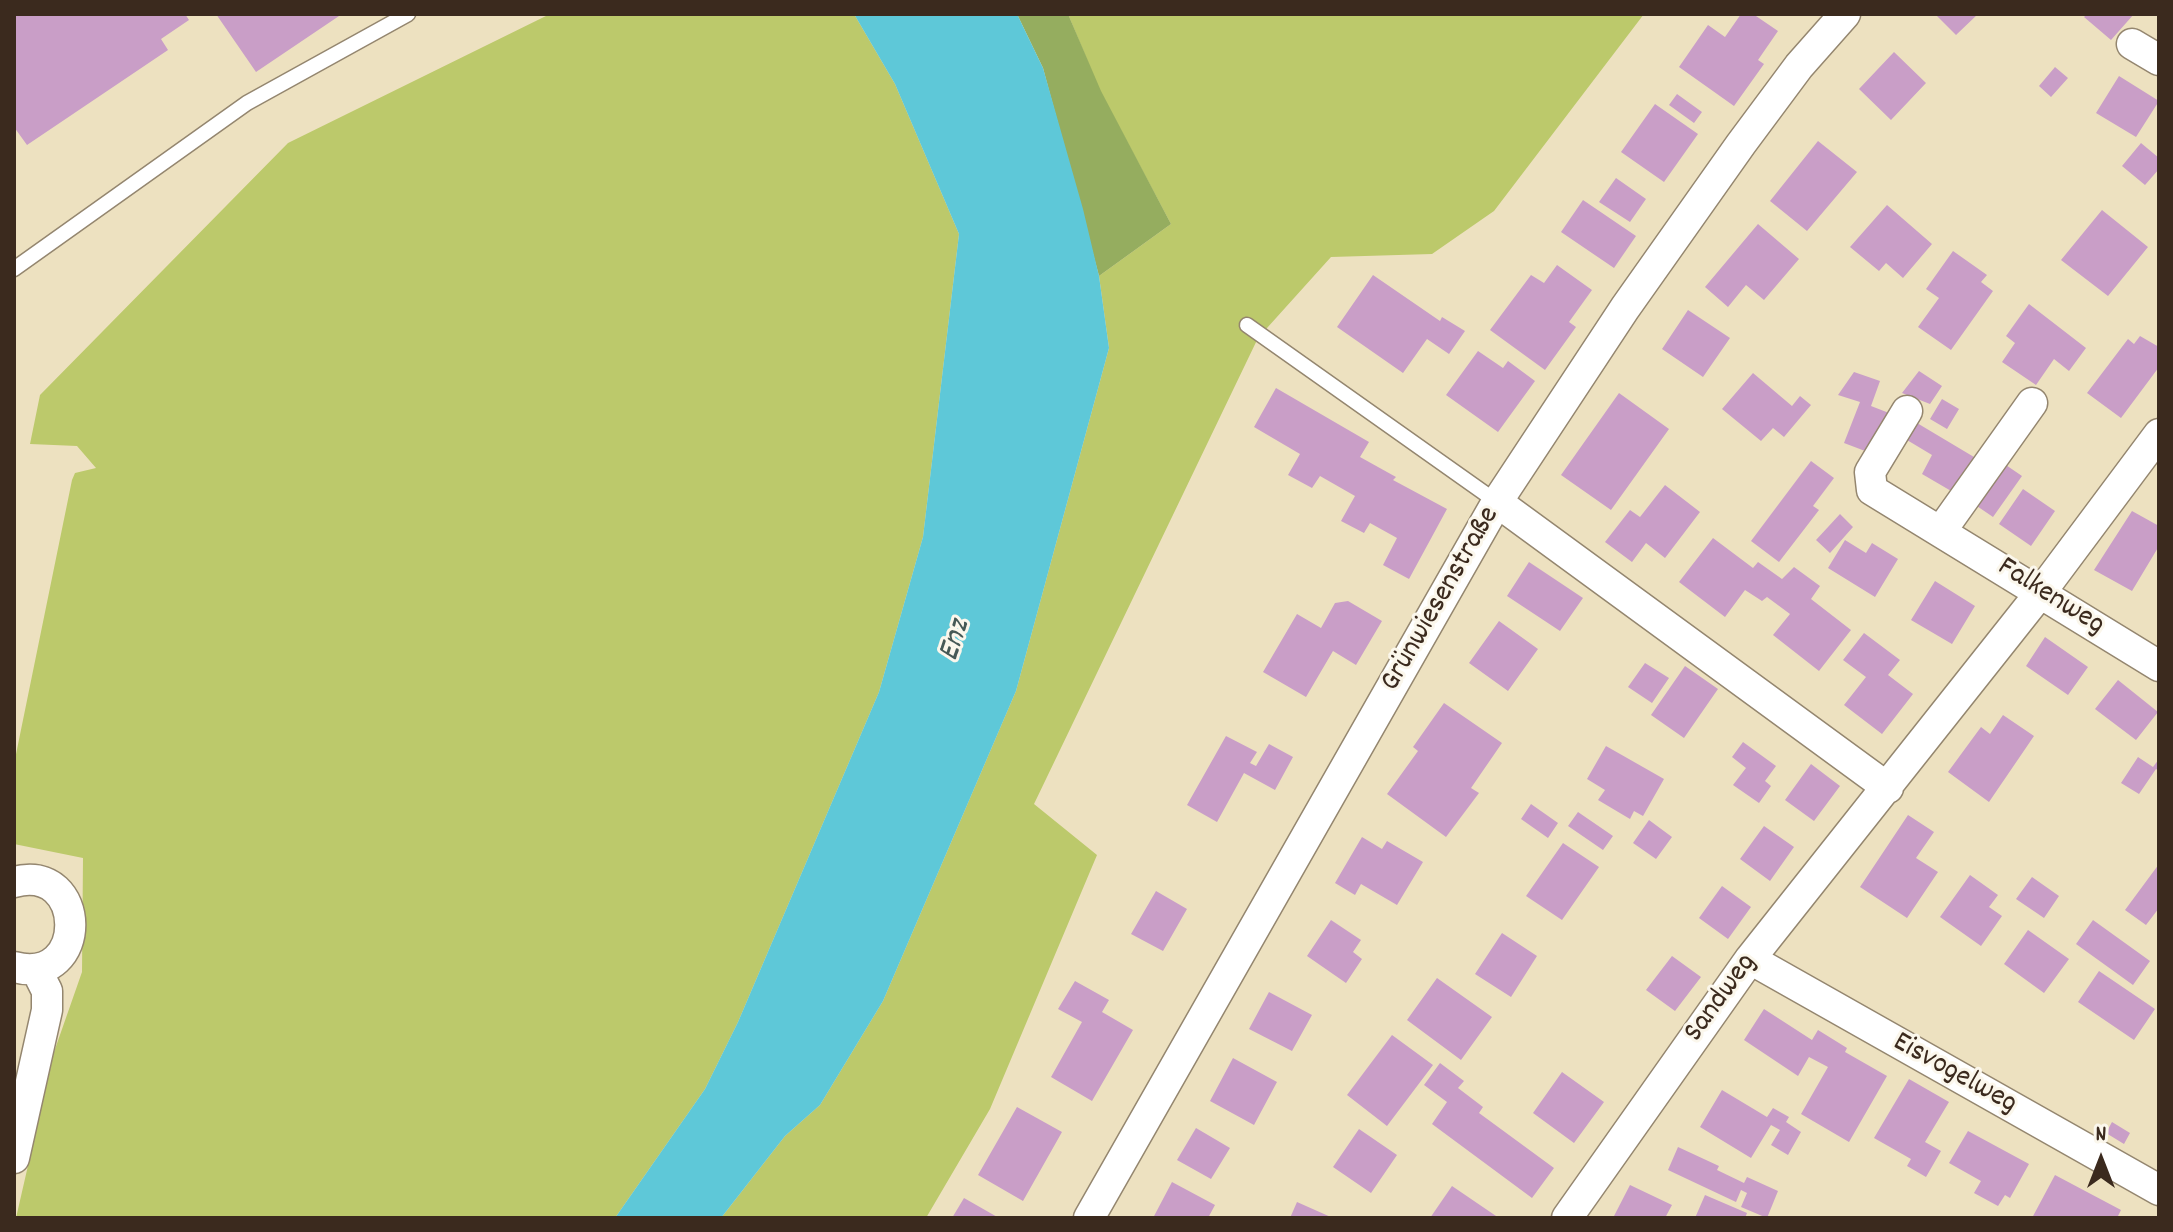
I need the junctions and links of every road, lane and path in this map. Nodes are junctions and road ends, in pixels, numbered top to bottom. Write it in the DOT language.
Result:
graph roads {
  1 [pos="408,14"];
  2 [pos="1845,14"];
  3 [pos="2132,44"];
  4 [pos="2159,60"];
  5 [pos="14,269"];
  6 [pos="1247,325"];
  7 [pos="2032,403"];
  8 [pos="1907,411"];
  9 [pos="2159,434"];
  10 [pos="1497,502"];
  11 [pos="1941,531"];
  12 [pos="2041,592"];
  13 [pos="2159,666"];
  14 [pos="1888,788"];
  15 [pos="14,882"];
  16 [pos="1750,959"];
  17 [pos="25,968"];
  18 [pos="14,1158"];
  19 [pos="2159,1190"];
  20 [pos="1089,1218"];
  21 [pos="1567,1218"];
  1 -- 5 [label="lane"];
  2 -- 10 [label="street, Grünwiesenstraße"];
  3 -- 4 [label="street"];
  6 -- 10 [label="lane"];
  7 -- 11 [label="street"];
  8 -- 11 [label="street, Falkenweg"];
  9 -- 12 [label="street, Sandweg"];
  10 -- 14 [label="street"];
  10 -- 20 [label="street, Grünwiesenstraße"];
  11 -- 12 [label="street, Falkenweg"];
  12 -- 13 [label="street, Falkenweg"];
  12 -- 14 [label="street, Sandweg"];
  14 -- 16 [label="street, Sandweg"];
  15 -- 17 [label="street"];
  16 -- 19 [label="street, Eisvogelweg"];
  16 -- 21 [label="street, Sandweg"];
  17 -- 18 [label="street"];
}
